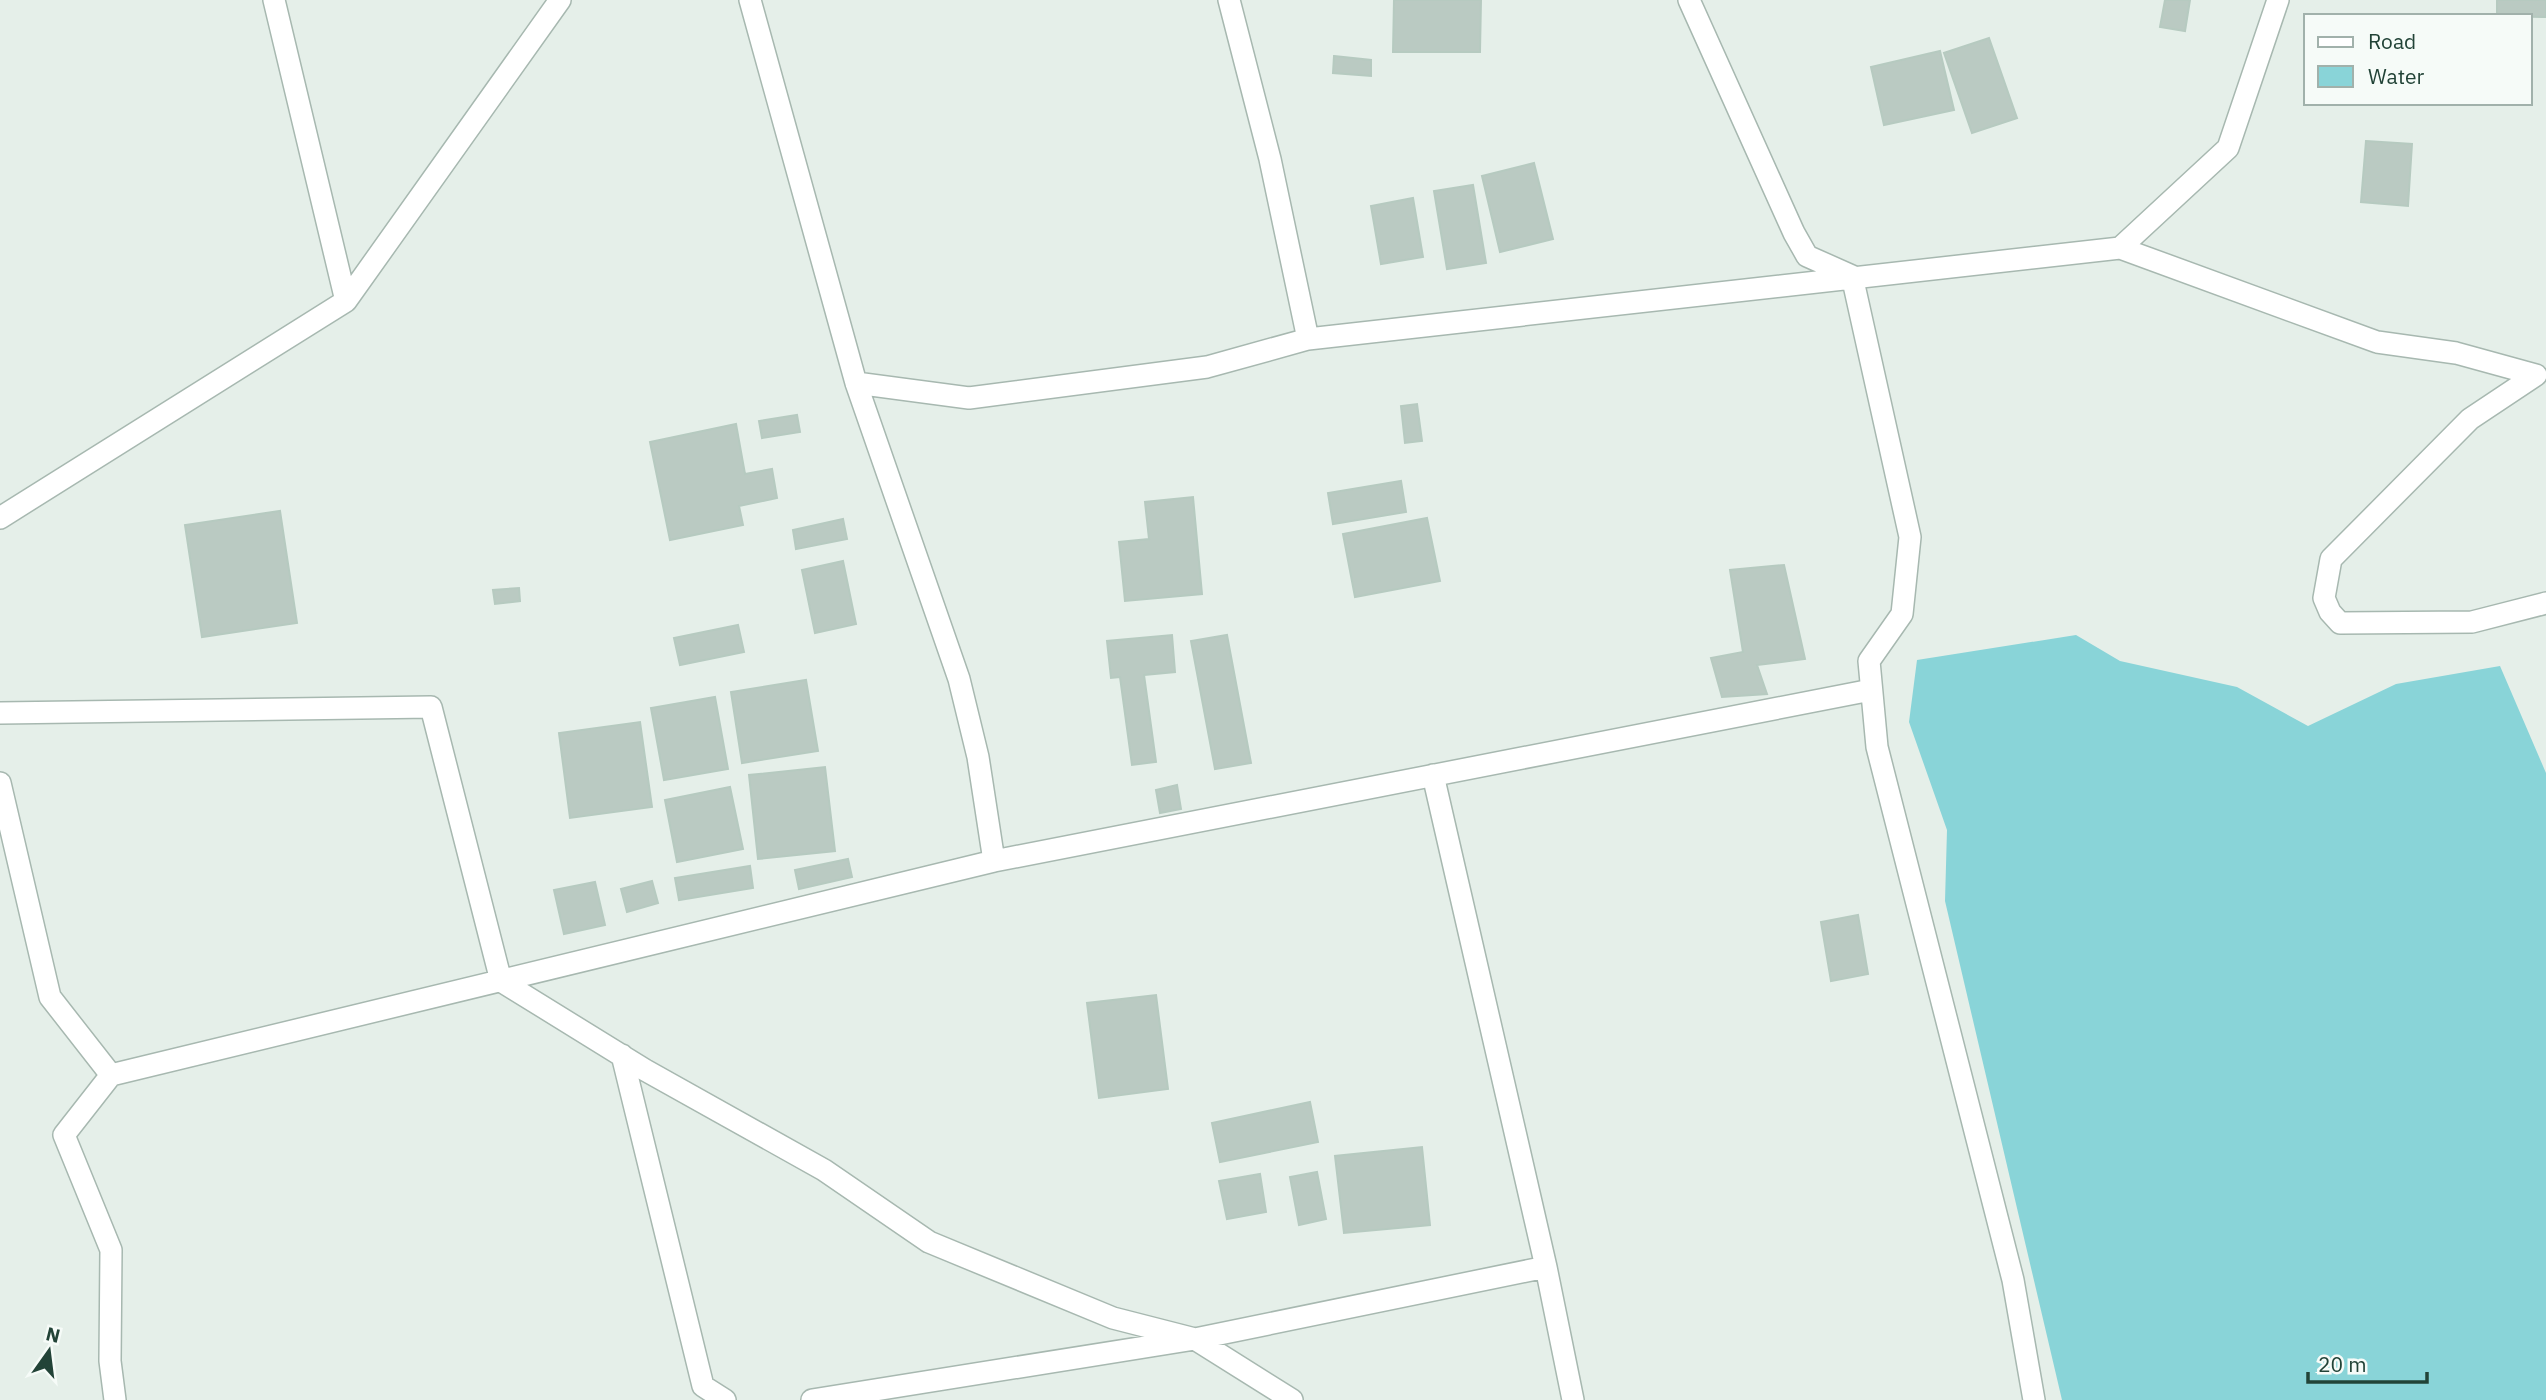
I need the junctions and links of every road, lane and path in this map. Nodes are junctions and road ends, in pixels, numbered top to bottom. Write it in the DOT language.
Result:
graph roads {
  1 [pos="560,0"];
  2 [pos="750,0"];
  3 [pos="1228,0"];
  4 [pos="1689,0"];
  5 [pos="2278,0"];
  6 [pos="277,5"];
  7 [pos="2120,248"];
  8 [pos="1852,276"];
  9 [pos="345,301"];
  10 [pos="1308,339"];
  11 [pos="2543,372"];
  12 [pos="856,383"];
  13 [pos="0,518"];
  14 [pos="2546,603"];
  15 [pos="1871,690"];
  16 [pos="0,713"];
  17 [pos="1433,775"];
  18 [pos="0,783"];
  19 [pos="994,861"];
  20 [pos="501,981"];
  21 [pos="622,1055"];
  22 [pos="111,1075"];
  23 [pos="1546,1267"];
  24 [pos="1195,1339"];
  25 [pos="115,1400"];
  26 [pos="725,1400"];
  27 [pos="812,1400"];
  28 [pos="1292,1400"];
  29 [pos="1573,1400"];
  30 [pos="2034,1400"];
  1 -- 9 [label="street"];
  2 -- 12 [label="street"];
  3 -- 10 [label="street"];
  4 -- 8 [label="street"];
  5 -- 7 [label="street"];
  6 -- 9 [label="street"];
  7 -- 8 [label="street"];
  7 -- 11 [label="street"];
  8 -- 10 [label="street"];
  8 -- 15 [label="street"];
  9 -- 13 [label="street"];
  10 -- 12 [label="street"];
  11 -- 14 [label="street"];
  12 -- 19 [label="street"];
  15 -- 17 [label="street"];
  15 -- 30 [label="street"];
  16 -- 20 [label="street"];
  17 -- 19 [label="street"];
  17 -- 23 [label="street"];
  18 -- 22 [label="street"];
  19 -- 20 [label="street"];
  20 -- 21 [label="street"];
  20 -- 22 [label="street"];
  21 -- 24 [label="street"];
  21 -- 26 [label="street"];
  22 -- 25 [label="street"];
  23 -- 24 [label="street"];
  23 -- 29 [label="street"];
  24 -- 27 [label="street"];
  24 -- 28 [label="street"];
}
